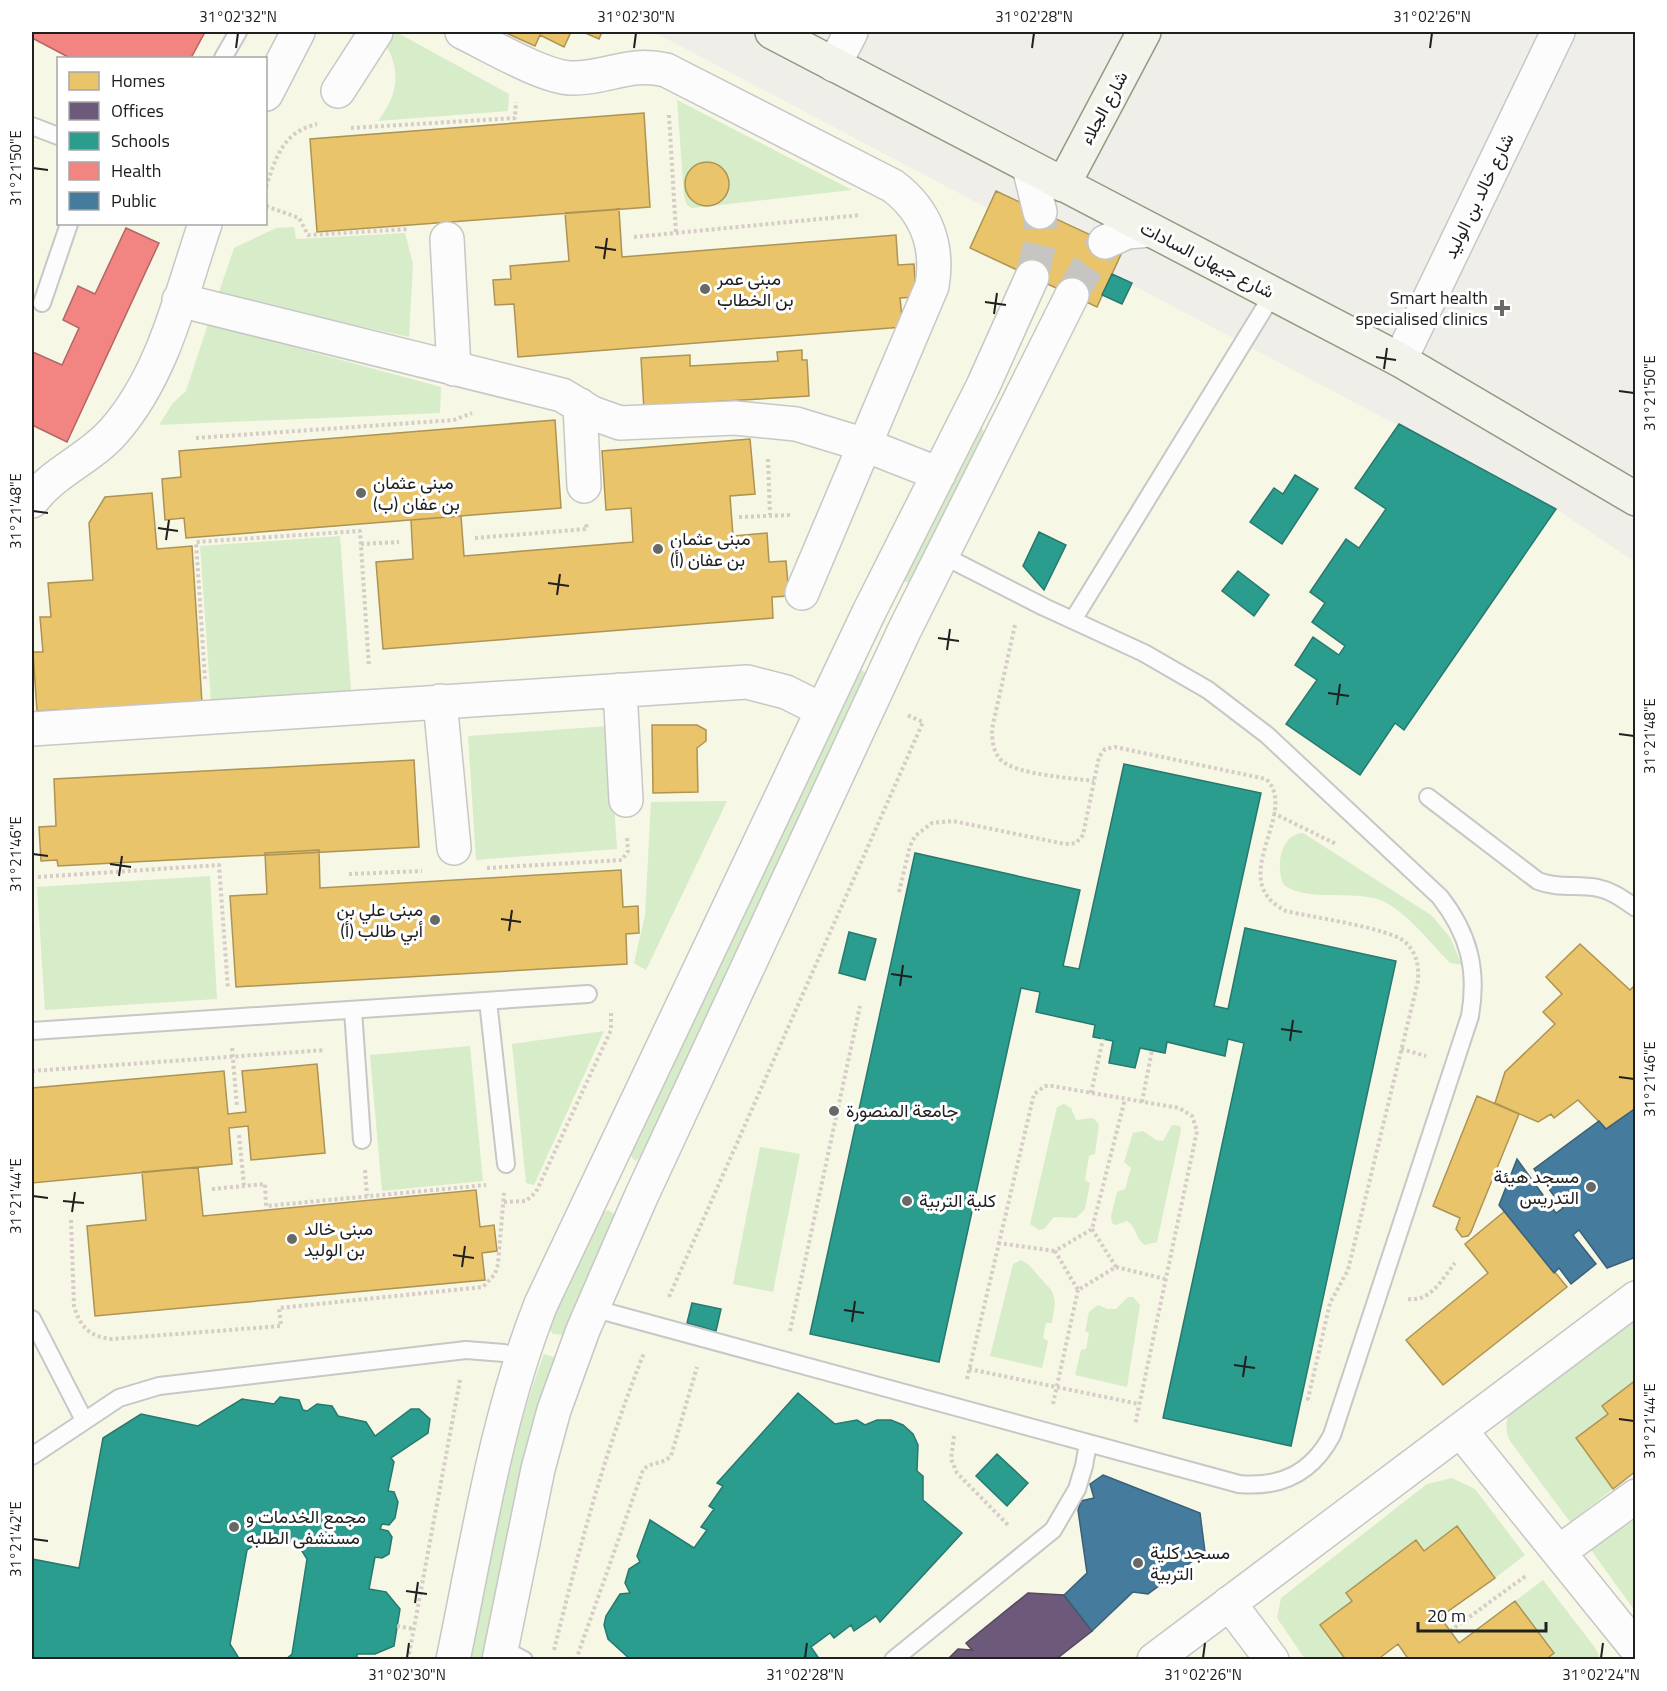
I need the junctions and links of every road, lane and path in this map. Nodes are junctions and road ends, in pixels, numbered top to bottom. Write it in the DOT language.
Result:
graph roads {
  1 [pos="238,32"];
  2 [pos="298,32"];
  3 [pos="376,32"];
  4 [pos="462,32"];
  5 [pos="772,32"];
  6 [pos="851,32"];
  7 [pos="1144,32"];
  8 [pos="1558,32"];
  9 [pos="224,57"];
  10 [pos="519,59"];
  11 [pos="834,65"];
  12 [pos="666,70"];
  13 [pos="267,92"];
  14 [pos="338,105"];
  15 [pos="32,126"];
  16 [pos="57,136"];
  17 [pos="1029,167"];
  18 [pos="267,184"];
  19 [pos="1063,185"];
  20 [pos="267,206"];
  21 [pos="918,209"];
  22 [pos="1040,212"];
  23 [pos="69,225"];
  24 [pos="205,225"];
  25 [pos="1150,230"];
  26 [pos="676,233"];
  27 [pos="634,237"];
  28 [pos="447,239"];
  29 [pos="1105,242"];
  30 [pos="1032,276"];
  31 [pos="1273,294"];
  32 [pos="1072,295"];
  33 [pos="179,300"];
  34 [pos="42,303"];
  35 [pos="1400,360"];
  36 [pos="454,369"];
  37 [pos="488,376"];
  38 [pos="983,386"];
  39 [pos="1019,402"];
  40 [pos="580,405"];
  41 [pos="766,420"];
  42 [pos="196,438"];
  43 [pos="865,445"];
  44 [pos="939,474"];
  45 [pos="584,486"];
  46 [pos="1633,491"];
  47 [pos="32,501"];
  48 [pos="836,515"];
  49 [pos="770,516"];
  50 [pos="739,517"];
  51 [pos="475,538"];
  52 [pos="399,542"];
  53 [pos="361,544"];
  54 [pos="942,555"];
  55 [pos="802,593"];
  56 [pos="1021,595"];
  57 [pos="868,612"];
  58 [pos="1073,620"];
  59 [pos="904,631"];
  60 [pos="620,690"];
  61 [pos="871,700"];
  62 [pos="440,701"];
  63 [pos="372,706"];
  64 [pos="822,710"];
  65 [pos="208,716"];
  66 [pos="32,729"];
  67 [pos="1094,781"];
  68 [pos="1428,797"];
  69 [pos="626,801"];
  70 [pos="443,859"];
  71 [pos="479,868"];
  72 [pos="349,874"];
  73 [pos="38,877"];
  74 [pos="899,892"];
  75 [pos="1635,908"];
  76 [pos="588,994"];
  77 [pos="488,1001"];
  78 [pos="860,1006"];
  79 [pos="353,1010"];
  80 [pos="230,1018"];
  81 [pos="32,1031"];
  82 [pos="1103,1039"];
  83 [pos="355,1047"];
  84 [pos="1152,1050"];
  85 [pos="233,1056"];
  86 [pos="32,1071"];
  87 [pos="1091,1093"];
  88 [pos="1125,1099"];
  89 [pos="1142,1102"];
  90 [pos="237,1107"];
  91 [pos="239,1135"];
  92 [pos="362,1140"];
  93 [pos="506,1164"];
  94 [pos="599,1179"];
  95 [pos="505,1183"];
  96 [pos="244,1185"];
  97 [pos="212,1189"];
  98 [pos="640,1199"];
  99 [pos="504,1202"];
  100 [pos="71,1220"];
  101 [pos="1092,1229"];
  102 [pos="998,1243"];
  103 [pos="1055,1251"];
  104 [pos="1116,1267"];
  105 [pos="1165,1279"];
  106 [pos="1078,1290"];
  107 [pos="1635,1298"];
  108 [pos="592,1308"];
  109 [pos="32,1319"];
  110 [pos="656,1325"];
  111 [pos="705,1338"];
  112 [pos="466,1350"];
  113 [pos="521,1358"];
  114 [pos="784,1360"];
  115 [pos="969,1369"];
  116 [pos="1057,1387"];
  117 [pos="1139,1404"];
  118 [pos="960,1408"];
  119 [pos="1340,1410"];
  120 [pos="84,1420"];
  121 [pos="1460,1430"];
  122 [pos="1047,1431"];
  123 [pos="1088,1443"];
  124 [pos="1128,1454"];
  125 [pos="32,1455"];
  126 [pos="1635,1496"];
  127 [pos="1031,1548"];
  128 [pos="1559,1552"];
  129 [pos="1229,1603"];
  130 [pos="1450,1630"];
  131 [pos="1635,1648"];
  132 [pos="508,1656"];
  133 [pos="408,1659"];
  134 [pos="453,1659"];
  135 [pos="552,1659"];
  136 [pos="576,1659"];
  137 [pos="893,1659"];
  138 [pos="1154,1659"];
  139 [pos="1272,1659"];
  1 -- 9 [label="lane"];
  2 -- 13 [label="street"];
  3 -- 14 [label="street"];
  4 -- 10 [label="street"];
  5 -- 11 [label="main road, شارع جيهان السادات"];
  6 -- 11 [label="street"];
  7 -- 19 [label="main road, شارع الجلاء"];
  8 -- 35 [label="street, شارع خالد بن الوليد"];
  10 -- 12 [label="street"];
  10 -- 14 [label="path"];
  11 -- 17 [label="main road, شارع جيهان السادات"];
  12 -- 21 [label="street"];
  12 -- 26 [label="path"];
  14 -- 18 [label="path"];
  15 -- 16 [label="lane"];
  17 -- 19 [label="main road, شارع جيهان السادات"];
  17 -- 22 [label="street"];
  19 -- 25 [label="main road, شارع جيهان السادات"];
  20 -- 28 [label="path"];
  21 -- 26 [label="path"];
  21 -- 43 [label="street"];
  23 -- 34 [label="lane"];
  24 -- 33 [label="street"];
  25 -- 29 [label="street"];
  25 -- 31 [label="main road, شارع جيهان السادات"];
  26 -- 27 [label="path"];
  28 -- 36 [label="street"];
  30 -- 38 [label="street"];
  31 -- 35 [label="main road, شارع جيهان السادات"];
  31 -- 58 [label="lane"];
  32 -- 39 [label="street"];
  33 -- 36 [label="street"];
  33 -- 47 [label="street"];
  35 -- 46 [label="main road, شارع جيهان السادات"];
  36 -- 37 [label="street"];
  37 -- 40 [label="street"];
  37 -- 42 [label="path"];
  38 -- 39 [label="street"];
  38 -- 44 [label="street"];
  39 -- 54 [label="street"];
  40 -- 41 [label="street"];
  40 -- 45 [label="street"];
  41 -- 43 [label="street"];
  41 -- 49 [label="path"];
  43 -- 44 [label="street"];
  43 -- 48 [label="street"];
  44 -- 57 [label="street"];
  45 -- 51 [label="path"];
  48 -- 49 [label="path"];
  48 -- 55 [label="street"];
  49 -- 50 [label="path"];
  52 -- 53 [label="path"];
  53 -- 63 [label="path"];
  53 -- 65 [label="path"];
  54 -- 56 [label="lane"];
  54 -- 59 [label="street"];
  56 -- 58 [label="lane"];
  56 -- 67 [label="path"];
  57 -- 59 [label="street"];
  57 -- 64 [label="street"];
  58 -- 119 [label="lane"];
  59 -- 61 [label="street"];
  60 -- 62 [label="street"];
  60 -- 64 [label="street"];
  60 -- 69 [label="street"];
  61 -- 98 [label="street"];
  61 -- 110 [label="path"];
  62 -- 63 [label="street"];
  62 -- 70 [label="street"];
  63 -- 65 [label="street"];
  64 -- 94 [label="street"];
  65 -- 66 [label="street"];
  67 -- 74 [label="path"];
  67 -- 119 [label="path"];
  68 -- 75 [label="lane"];
  69 -- 71 [label="path"];
  70 -- 72 [label="path"];
  73 -- 80 [label="path"];
  76 -- 77 [label="lane"];
  76 -- 99 [label="path"];
  77 -- 79 [label="lane"];
  77 -- 93 [label="lane"];
  78 -- 114 [label="path"];
  79 -- 80 [label="lane"];
  79 -- 83 [label="lane"];
  80 -- 81 [label="lane"];
  80 -- 85 [label="path"];
  82 -- 87 [label="path"];
  83 -- 85 [label="path"];
  83 -- 92 [label="lane"];
  84 -- 89 [label="path"];
  85 -- 86 [label="path"];
  85 -- 90 [label="path"];
  87 -- 88 [label="path"];
  87 -- 102 [label="path"];
  88 -- 89 [label="path"];
  88 -- 101 [label="path"];
  89 -- 105 [label="path"];
  91 -- 96 [label="path"];
  93 -- 95 [label="path"];
  94 -- 98 [label="street"];
  94 -- 113 [label="street"];
  95 -- 96 [label="path"];
  95 -- 99 [label="path"];
  96 -- 97 [label="path"];
  98 -- 108 [label="street"];
  99 -- 100 [label="path"];
  101 -- 103 [label="path"];
  101 -- 104 [label="path"];
  102 -- 103 [label="path"];
  102 -- 115 [label="path"];
  103 -- 106 [label="path"];
  104 -- 105 [label="path"];
  104 -- 106 [label="path"];
  105 -- 117 [label="path"];
  106 -- 116 [label="path"];
  107 -- 121 [label="street"];
  108 -- 110 [label="lane"];
  108 -- 132 [label="street"];
  109 -- 120 [label="lane"];
  110 -- 111 [label="lane"];
  110 -- 135 [label="path"];
  111 -- 114 [label="lane"];
  111 -- 136 [label="path"];
  112 -- 113 [label="lane"];
  112 -- 120 [label="lane"];
  112 -- 133 [label="path"];
  113 -- 134 [label="street"];
  114 -- 118 [label="lane"];
  115 -- 116 [label="path"];
  115 -- 118 [label="path"];
  116 -- 117 [label="path"];
  116 -- 122 [label="path"];
  117 -- 124 [label="path"];
  118 -- 122 [label="lane"];
  118 -- 127 [label="path"];
  119 -- 124 [label="lane"];
  120 -- 125 [label="lane"];
  121 -- 128 [label="street"];
  121 -- 129 [label="street"];
  122 -- 123 [label="lane"];
  123 -- 124 [label="lane"];
  123 -- 127 [label="lane"];
  126 -- 128 [label="street"];
  127 -- 137 [label="lane"];
  128 -- 130 [label="path"];
  128 -- 131 [label="street"];
  129 -- 138 [label="street"];
  129 -- 139 [label="street"];
}
